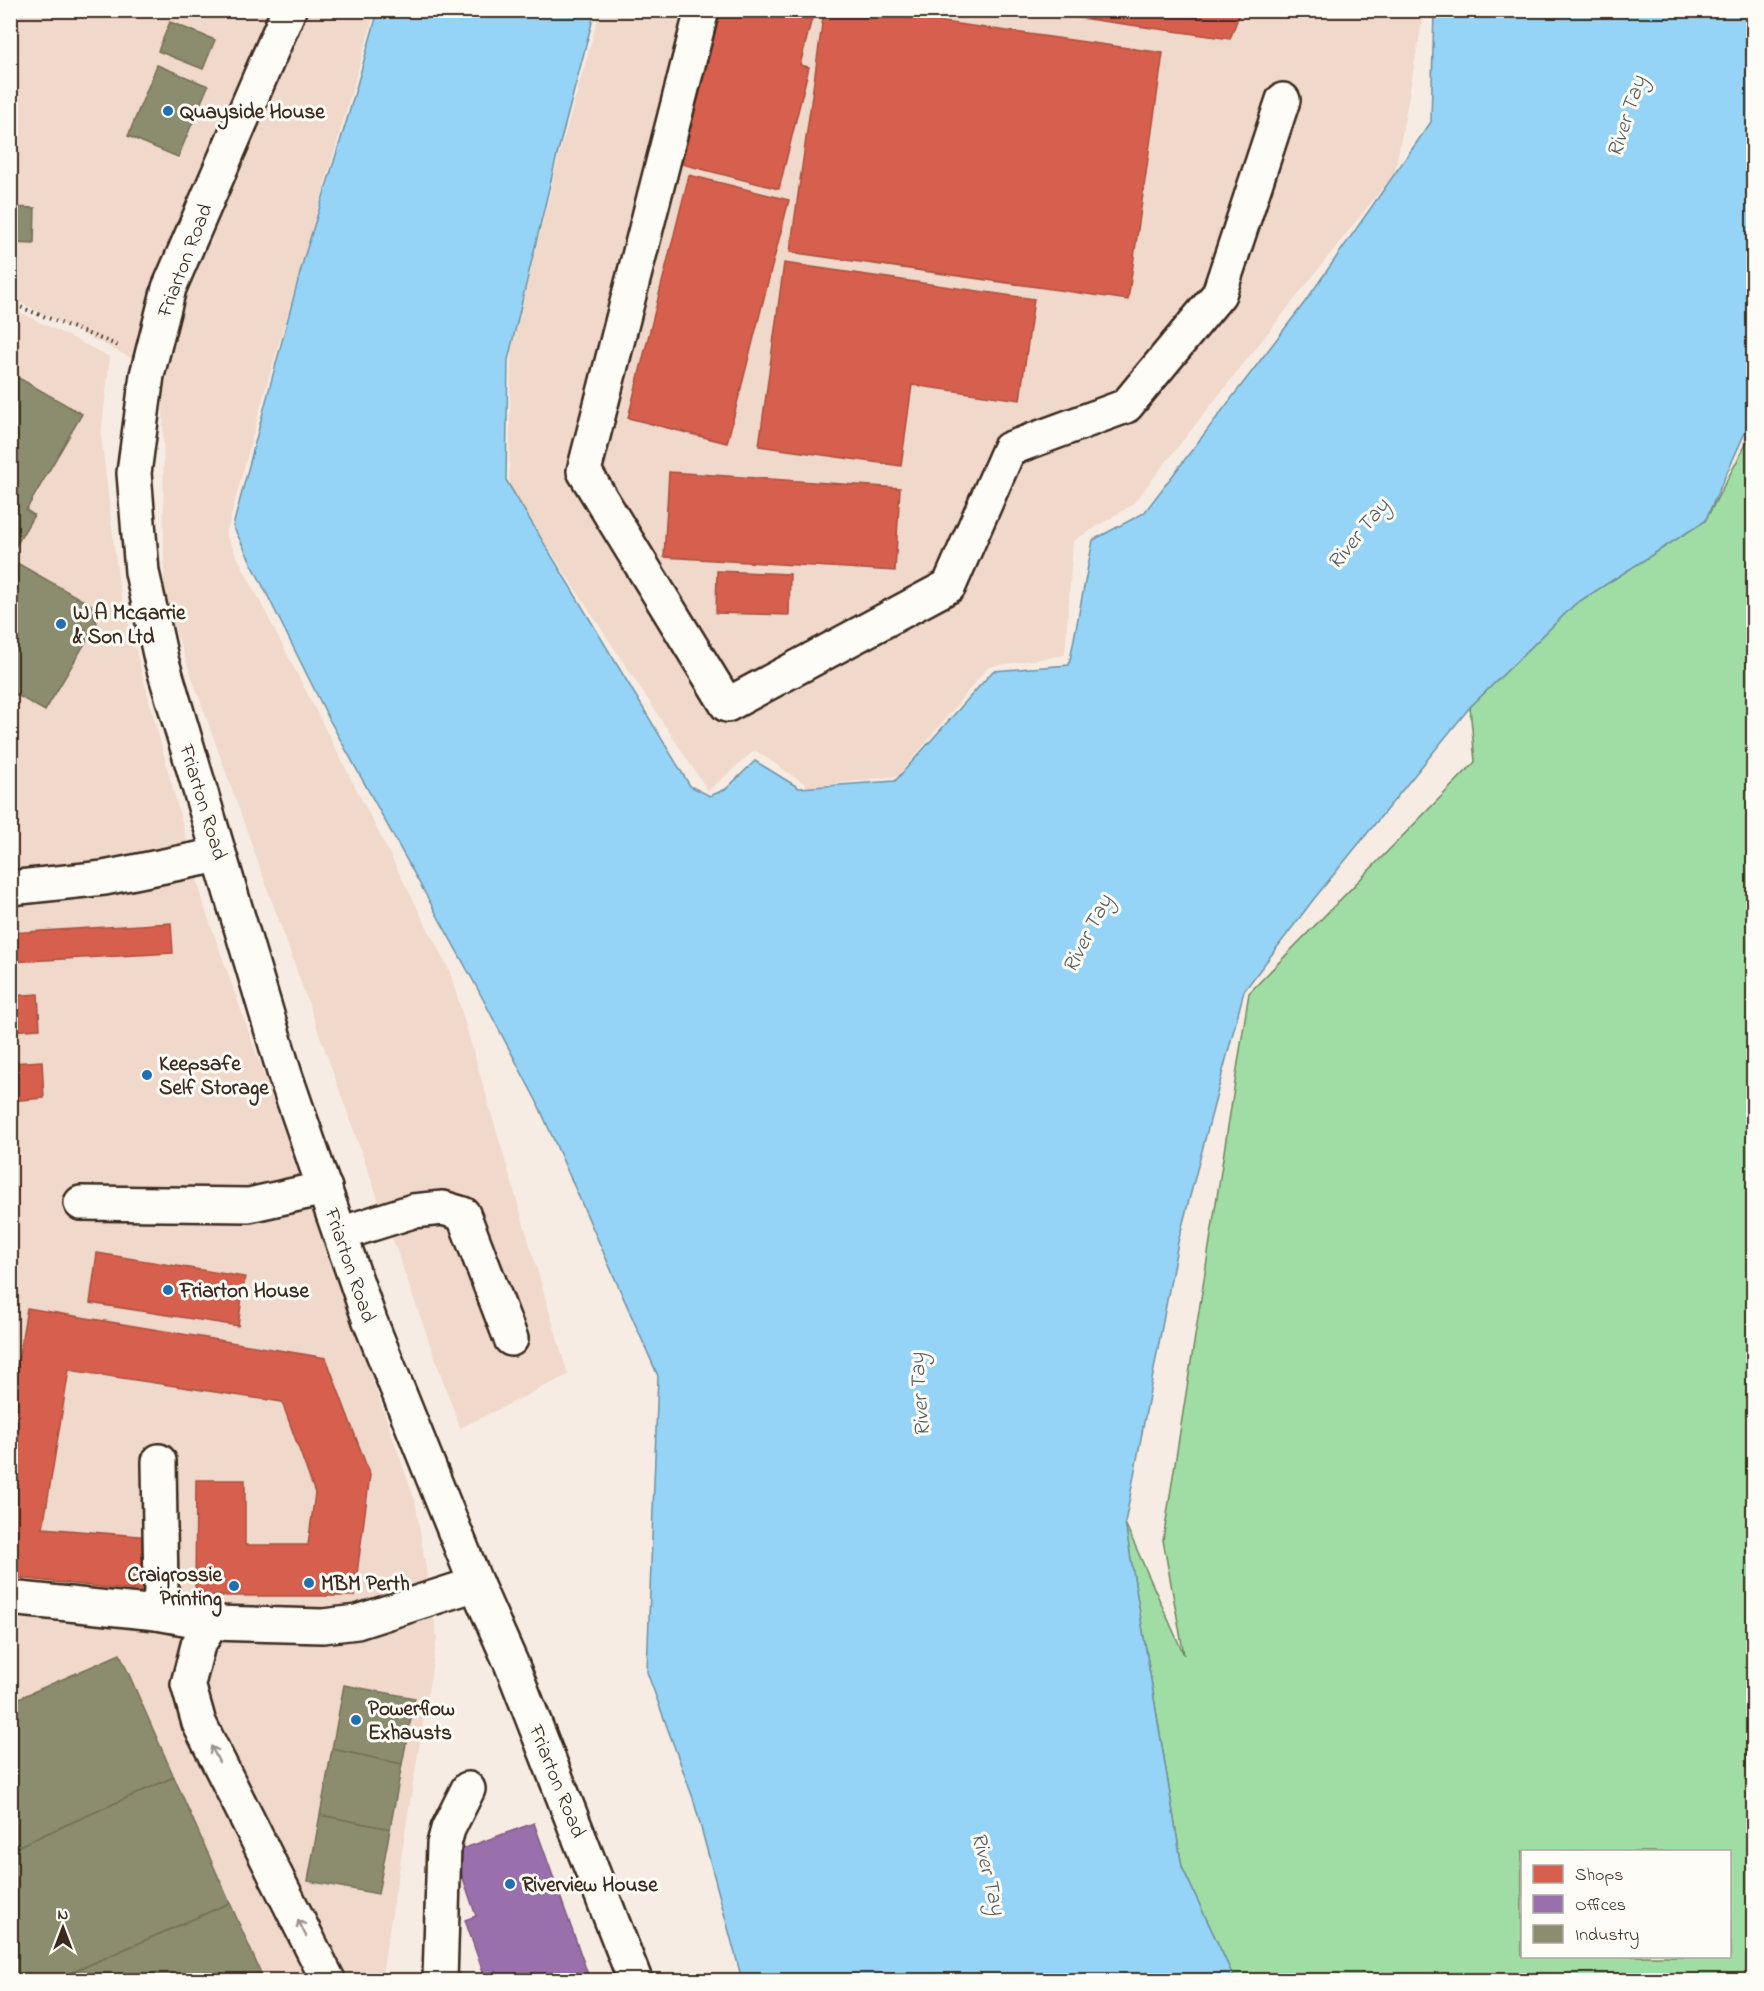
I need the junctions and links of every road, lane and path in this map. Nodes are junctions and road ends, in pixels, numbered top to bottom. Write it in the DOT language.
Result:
graph roads {
  1 [pos="289,10"];
  2 [pos="702,10"];
  3 [pos="1283,100"];
  4 [pos="10,303"];
  5 [pos="151,358"];
  6 [pos="219,855"];
  7 [pos="10,888"];
  8 [pos="325,1188"];
  9 [pos="81,1203"];
  10 [pos="340,1234"];
  11 [pos="511,1339"];
  12 [pos="159,1461"];
  13 [pos="476,1584"];
  14 [pos="10,1598"];
  15 [pos="157,1613"];
  16 [pos="212,1623"];
  17 [pos="468,1789"];
  18 [pos="328,1980"];
  19 [pos="440,1980"];
  20 [pos="635,1980"];
  1 -- 5 [label="street, Friarton Road"];
  2 -- 3 [label="street"];
  4 -- 5 [label="path"];
  5 -- 6 [label="street, Friarton Road"];
  6 -- 7 [label="street"];
  6 -- 8 [label="street, Friarton Road"];
  8 -- 9 [label="street"];
  8 -- 10 [label="street, Friarton Road"];
  10 -- 11 [label="street"];
  10 -- 13 [label="street, Friarton Road"];
  12 -- 15 [label="street"];
  13 -- 16 [label="street"];
  13 -- 20 [label="street, Friarton Road"];
  14 -- 15 [label="street"];
  15 -- 16 [label="street"];
  18 -- 16 [label="street, one-way"];
  17 -- 19 [label="street"];
}
